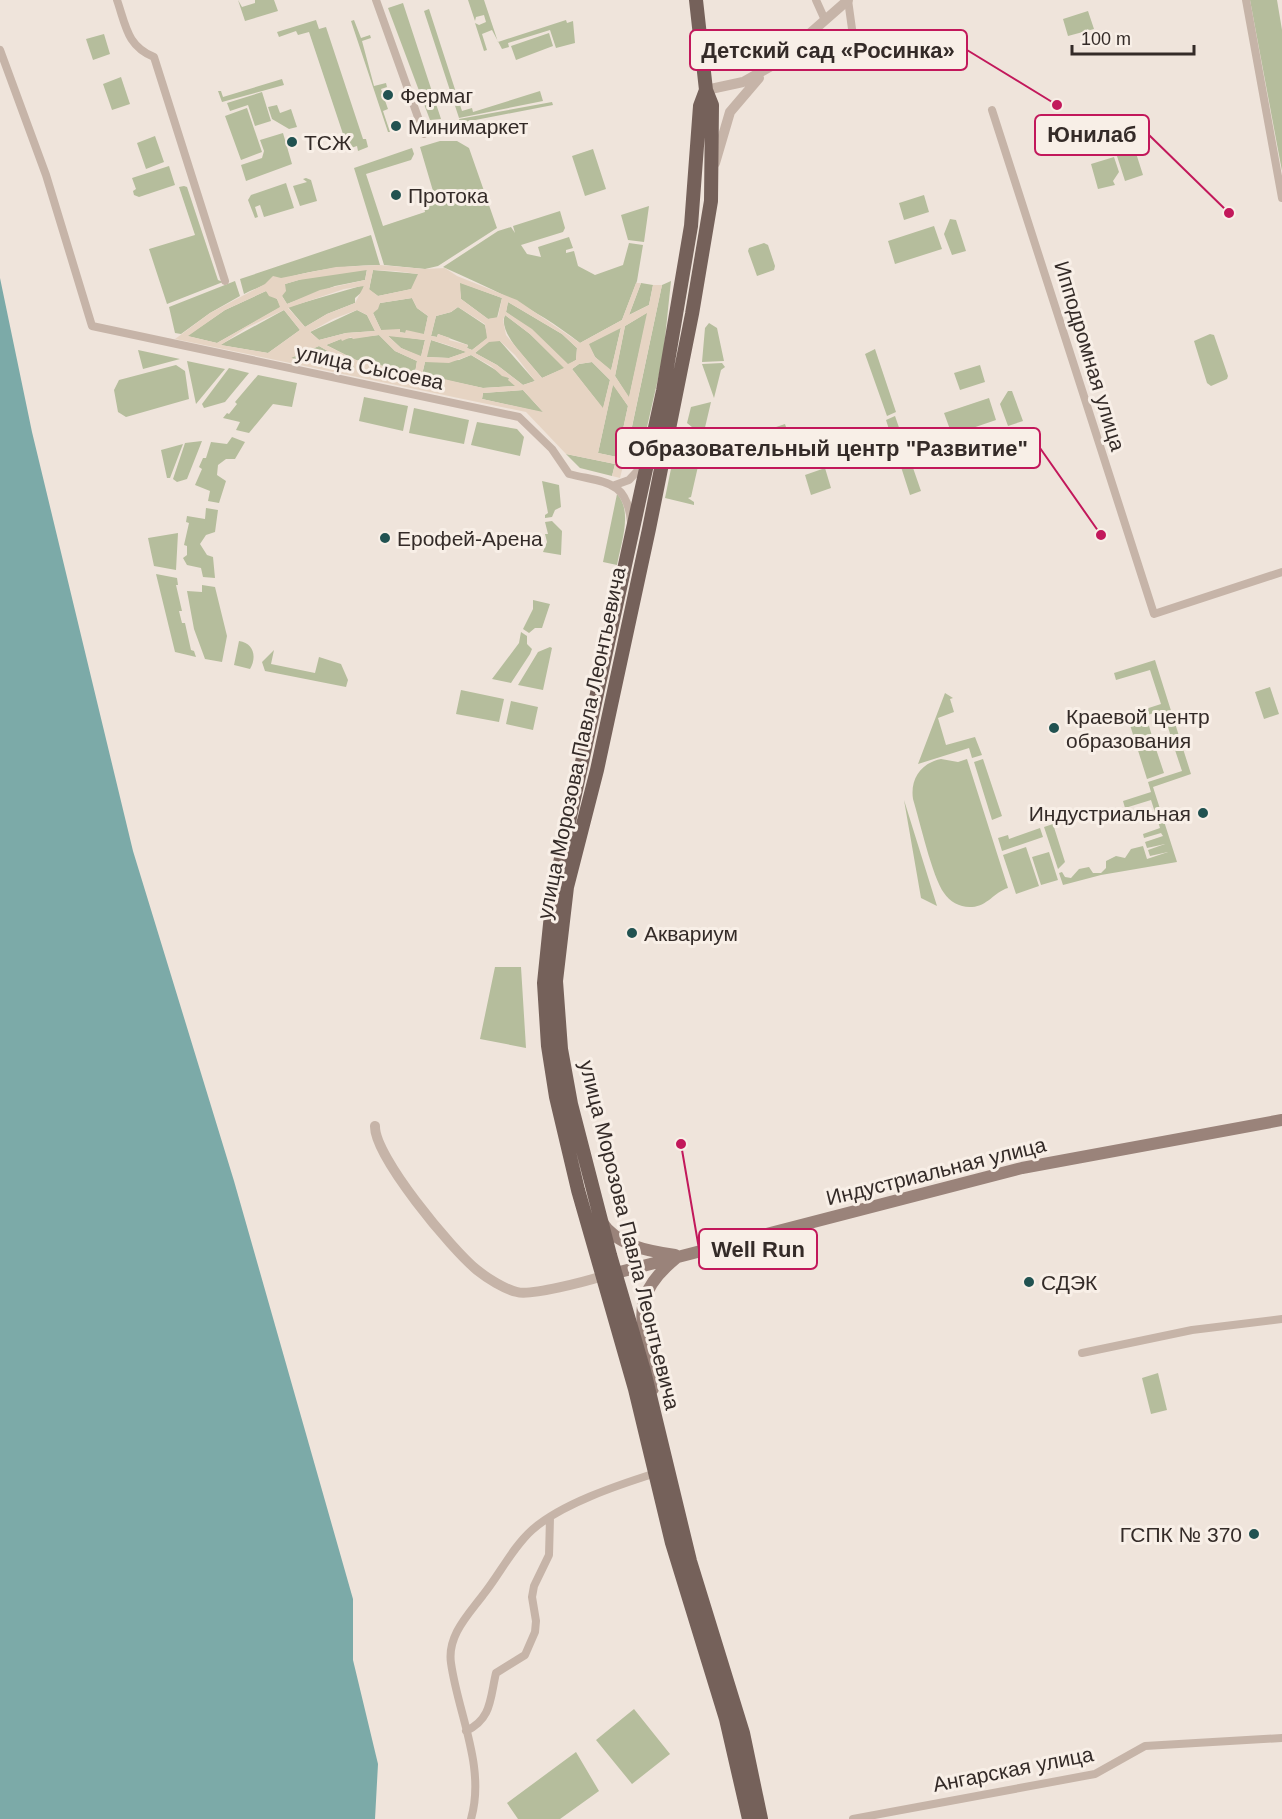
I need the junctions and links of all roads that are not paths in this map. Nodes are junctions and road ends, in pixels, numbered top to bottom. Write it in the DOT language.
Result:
graph roads {
  1 [pos="117,0"];
  2 [pos="376,0"];
  3 [pos="696,0"];
  4 [pos="816,0"];
  5 [pos="848,0"];
  6 [pos="1246,0"];
  7 [pos="825,20"];
  8 [pos="701,35"];
  9 [pos="0,50"];
  10 [pos="775,64"];
  11 [pos="857,65"];
  12 [pos="706,90"];
  13 [pos="992,110"];
  14 [pos="424,134"];
  15 [pos="711,188"];
  16 [pos="1282,198"];
  17 [pos="225,281"];
  18 [pos="650,457"];
  19 [pos="615,485"];
  20 [pos="632,533"];
  21 [pos="1282,572"];
  22 [pos="1282,1120"];
  23 [pos="375,1126"];
  24 [pos="593,1192"];
  25 [pos="680,1256"];
  26 [pos="609,1275"];
  27 [pos="1282,1319"];
  28 [pos="1082,1353"];
  29 [pos="655,1414"];
  30 [pos="656,1473"];
  31 [pos="550,1518"];
  32 [pos="466,1731"];
  33 [pos="1282,1738"];
  34 [pos="471,1819"];
  35 [pos="749,1819"];
  36 [pos="761,1819"];
  37 [pos="853,1819"];
  1 -- 17 [label="street"];
  2 -- 14 [label="street"];
  3 -- 8 [label="main road, улица Морозова Павла Леонтьевича"];
  4 -- 7 [label="street"];
  5 -- 7 [label="street"];
  5 -- 11 [label="street"];
  6 -- 16 [label="street"];
  7 -- 10 [label="street"];
  8 -- 10 [label="street"];
  8 -- 12 [label="main road, улица Морозова Павла Леонтьевича"];
  9 -- 19 [label="street, улица Сысоева"];
  10 -- 12 [label="street"];
  10 -- 15 [label="street"];
  12 -- 15 [label="main road, улица Морозова Павла Леонтьевича"];
  12 -- 18 [label="main road, улица Морозова Павла Леонтьевича"];
  13 -- 21 [label="street, Ипподромная улица"];
  15 -- 24 [label="main road, улица Морозова Павла Леонтьевича"];
  18 -- 19 [label="street"];
  18 -- 20 [label="main road, улица Морозова Павла Леонтьевича"];
  19 -- 20 [label="street"];
  20 -- 26 [label="main road, улица Морозова Павла Леонтьевича"];
  22 -- 25 [label="main road, Индустриальная улица"];
  23 -- 26 [label="street"];
  24 -- 25 [label="main road"];
  24 -- 26 [label="main road, улица Морозова Павла Леонтьевича"];
  25 -- 26 [label="main road, Индустриальная улица"];
  25 -- 29 [label="main road"];
  26 -- 29 [label="main road, улица Морозова Павла Леонтьевича"];
  26 -- 30 [label="main road, улица Морозова Павла Леонтьевича"];
  27 -- 28 [label="street"];
  29 -- 36 [label="main road, улица Морозова Павла Леонтьевича"];
  30 -- 31 [label="street"];
  30 -- 35 [label="main road, улица Морозова Павла Леонтьевича"];
  31 -- 32 [label="street"];
  31 -- 32 [label="street"];
  32 -- 34 [label="street"];
  33 -- 37 [label="street, Ангарская улица"];
}
